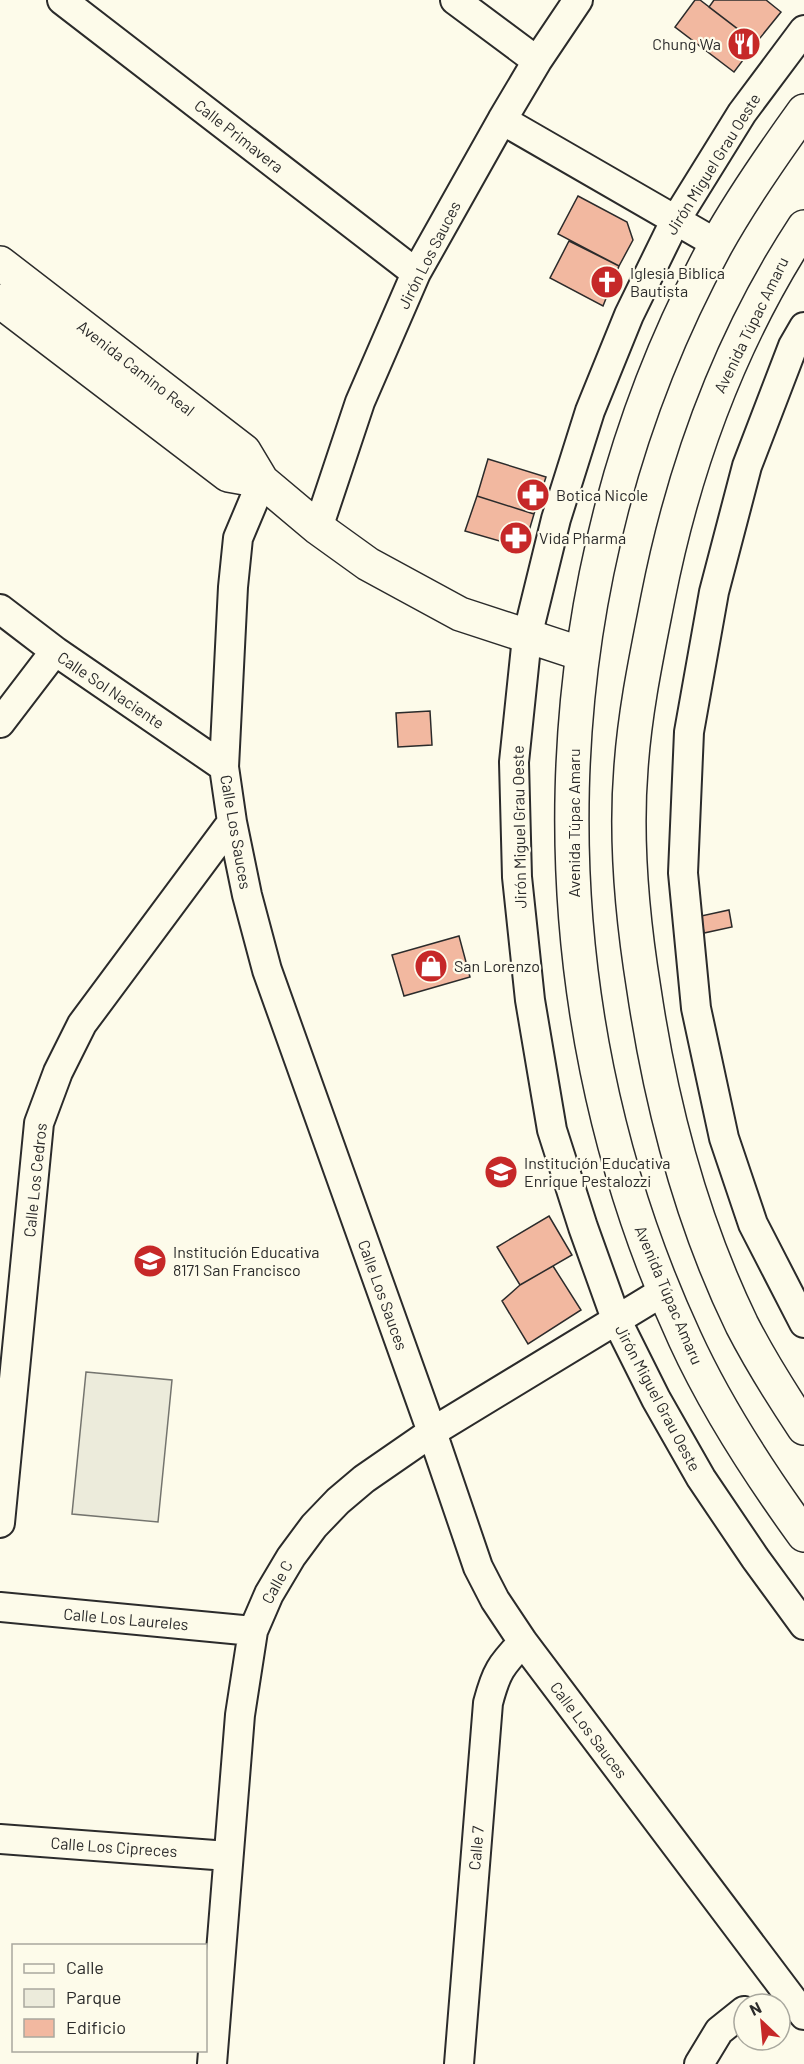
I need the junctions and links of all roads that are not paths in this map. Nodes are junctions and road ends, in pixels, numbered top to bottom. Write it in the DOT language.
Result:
graph roads {
  1 [pos="62,0"];
  2 [pos="455,0"];
  3 [pos="578,0"];
  4 [pos="804,30"];
  5 [pos="537,61"];
  6 [pos="804,111"];
  7 [pos="502,120"];
  8 [pos="675,221"];
  9 [pos="804,227"];
  10 [pos="717,244"];
  11 [pos="793,252"];
  12 [pos="0,263"];
  13 [pos="416,273"];
  14 [pos="0,301"];
  15 [pos="804,327"];
  16 [pos="262,481"];
  17 [pos="318,528"];
  18 [pos="0,609"];
  19 [pos="527,637"];
  20 [pos="55,651"];
  21 [pos="582,654"];
  22 [pos="0,723"];
  23 [pos="224,767"];
  24 [pos="232,822"];
  25 [pos="664,1291"];
  26 [pos="616,1319"];
  27 [pos="804,1323"];
  28 [pos="804,1428"];
  29 [pos="432,1432"];
  30 [pos="0,1523"];
  31 [pos="804,1535"];
  32 [pos="0,1606"];
  33 [pos="804,1625"];
  34 [pos="253,1631"];
  35 [pos="523,1642"];
  36 [pos="0,1839"];
  37 [pos="228,1856"];
  38 [pos="780,1983"];
  39 [pos="768,1992"];
  40 [pos="804,2015"];
  41 [pos="732,2021"];
  42 [pos="212,2064"];
  43 [pos="459,2064"];
  44 [pos="699,2064"];
  1 -- 13 [label="street, Calle Primavera"];
  2 -- 5 [label="street"];
  3 -- 5 [label="street, Jirón Los Sauces"];
  4 -- 8 [label="street, Jirón Miguel Grau Oeste"];
  5 -- 7 [label="street, Jirón Los Sauces"];
  6 -- 10 [label="main road, Avenida Túpac Amaru"];
  7 -- 8 [label="street"];
  7 -- 13 [label="street, Jirón Los Sauces"];
  8 -- 10 [label="street"];
  8 -- 19 [label="street, Jirón Miguel Grau Oeste"];
  9 -- 11 [label="main road, Avenida Túpac Amaru"];
  10 -- 21 [label="main road, Avenida Túpac Amaru"];
  11 -- 28 [label="main road, Avenida Túpac Amaru"];
  12 -- 16 [label="main road, Avenida Camino Real"];
  13 -- 17 [label="street, Jirón Los Sauces"];
  14 -- 16 [label="main road, Avenida Camino Real"];
  15 -- 27 [label="street"];
  16 -- 17 [label="main road, Avenida Camino Real"];
  16 -- 23 [label="street, Calle Los Sauces"];
  17 -- 19 [label="main road, Avenida Camino Real"];
  18 -- 20 [label="street, Calle Sol Naciente"];
  19 -- 21 [label="main road, Avenida Camino Real"];
  19 -- 26 [label="street, Jirón Miguel Grau Oeste"];
  20 -- 22 [label="street"];
  20 -- 23 [label="street, Calle Sol Naciente"];
  21 -- 25 [label="main road, Avenida Túpac Amaru"];
  23 -- 24 [label="street, Calle Los Sauces"];
  24 -- 29 [label="street, Calle Los Sauces"];
  24 -- 30 [label="street, Calle Los Cedros"];
  25 -- 26 [label="street, Calle C"];
  25 -- 31 [label="main road, Avenida Túpac Amaru"];
  26 -- 29 [label="street, Calle C"];
  26 -- 33 [label="street, Jirón Miguel Grau Oeste"];
  29 -- 34 [label="street, Calle C"];
  29 -- 35 [label="street, Calle Los Sauces"];
  32 -- 34 [label="street, Calle Los Laureles"];
  34 -- 37 [label="street, Calle C"];
  35 -- 38 [label="street, Calle Los Sauces"];
  35 -- 43 [label="street, Calle 7"];
  36 -- 37 [label="street, Calle Los Cipreces"];
  37 -- 42 [label="street, Calle C"];
  38 -- 39 [label="street"];
  38 -- 40 [label="street, Calle Los Sauces"];
  41 -- 44 [label="street"];
}
